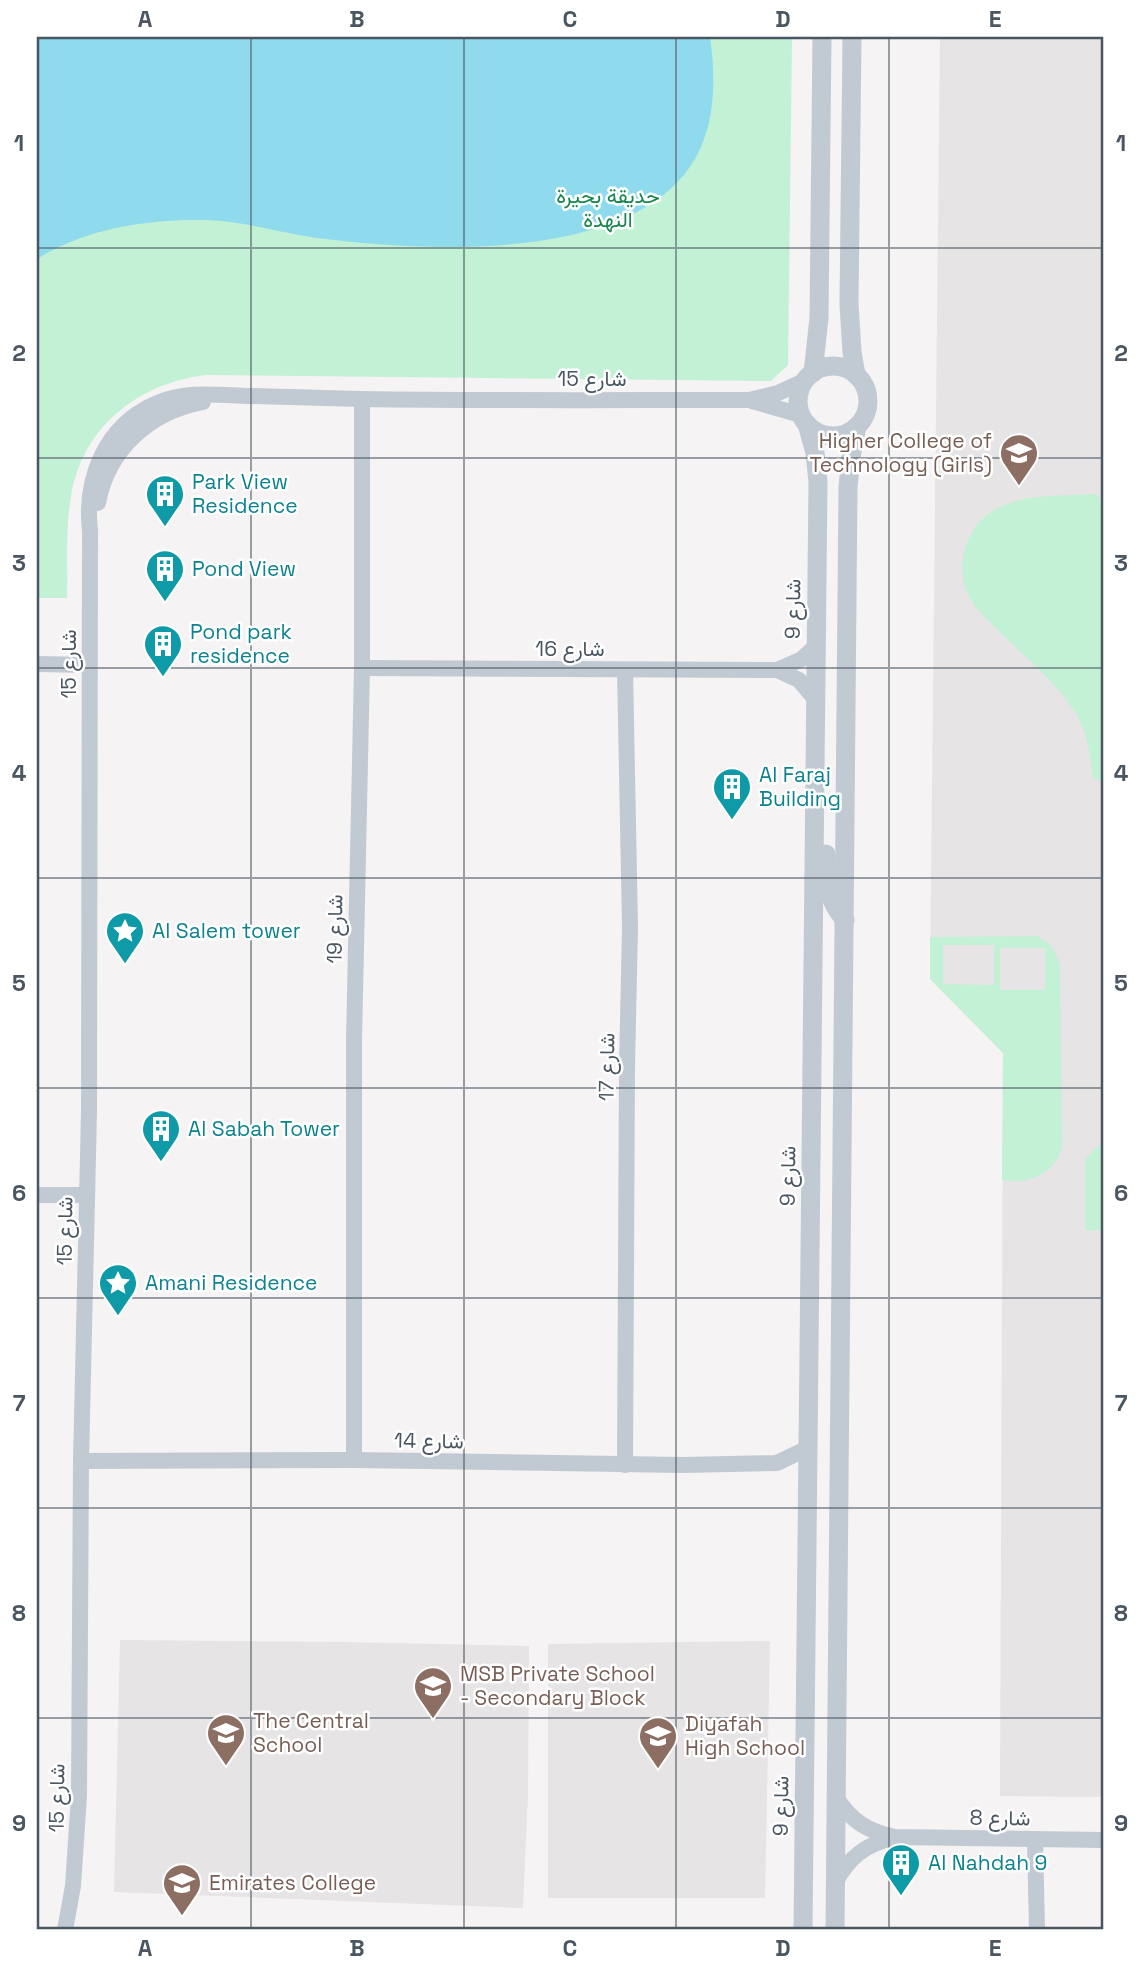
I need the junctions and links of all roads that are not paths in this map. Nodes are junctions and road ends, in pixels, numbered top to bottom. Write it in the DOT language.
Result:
graph roads {
  1 [pos="822,37"];
  2 [pos="852,37"];
  3 [pos="856,376"];
  4 [pos="809,377"];
  5 [pos="362,399"];
  6 [pos="749,400"];
  7 [pos="804,420"];
  8 [pos="857,426"];
  9 [pos="815,647"];
  10 [pos="37,664"];
  11 [pos="89,664"];
  12 [pos="362,668"];
  13 [pos="625,670"];
  14 [pos="777,670"];
  15 [pos="815,699"];
  16 [pos="814,802"];
  17 [pos="845,920"];
  18 [pos="37,1195"];
  19 [pos="86,1195"];
  20 [pos="808,1448"];
  21 [pos="354,1460"];
  22 [pos="81,1461"];
  23 [pos="777,1463"];
  24 [pos="625,1465"];
  25 [pos="807,1480"];
  26 [pos="836,1797"];
  27 [pos="895,1837"];
  28 [pos="1035,1840"];
  29 [pos="1103,1840"];
  30 [pos="836,1882"];
  31 [pos="65,1930"];
  32 [pos="803,1930"];
  33 [pos="835,1930"];
  34 [pos="1037,1930"];
  1 -- 4 [label="street"];
  2 -- 3 [label="street"];
  3 -- 4 [label="street"];
  3 -- 8 [label="street"];
  4 -- 6 [label="street, شارع 15"];
  4 -- 7 [label="street"];
  5 -- 6 [label="street, شارع 15"];
  5 -- 11 [label="street, شارع 15"];
  5 -- 12 [label="street, شارع 19"];
  6 -- 7 [label="street, شارع 15"];
  7 -- 8 [label="street"];
  7 -- 9 [label="street, شارع 9"];
  8 -- 17 [label="street"];
  9 -- 14 [label="street, شارع 16"];
  9 -- 15 [label="street, شارع 9"];
  10 -- 11 [label="street"];
  11 -- 19 [label="street, شارع 15"];
  12 -- 13 [label="street, شارع 16"];
  12 -- 21 [label="street, شارع 19"];
  13 -- 14 [label="street, شارع 16"];
  13 -- 24 [label="street, شارع 17"];
  14 -- 15 [label="street"];
  15 -- 16 [label="street, شارع 9"];
  16 -- 17 [label="street"];
  16 -- 20 [label="street, شارع 9"];
  17 -- 26 [label="street"];
  18 -- 19 [label="street"];
  19 -- 22 [label="street, شارع 15"];
  20 -- 23 [label="street, شارع 14"];
  20 -- 25 [label="street, شارع 9"];
  21 -- 22 [label="street, شارع 14"];
  21 -- 24 [label="street, شارع 14"];
  22 -- 31 [label="street, شارع 15"];
  23 -- 24 [label="street, شارع 14"];
  23 -- 25 [label="street"];
  25 -- 32 [label="street, شارع 9"];
  26 -- 27 [label="street, شارع 8"];
  26 -- 30 [label="street"];
  27 -- 28 [label="street, شارع 8"];
  27 -- 30 [label="street, شارع 8"];
  28 -- 29 [label="street, شارع 8"];
  28 -- 34 [label="street"];
  30 -- 33 [label="street"];
}
